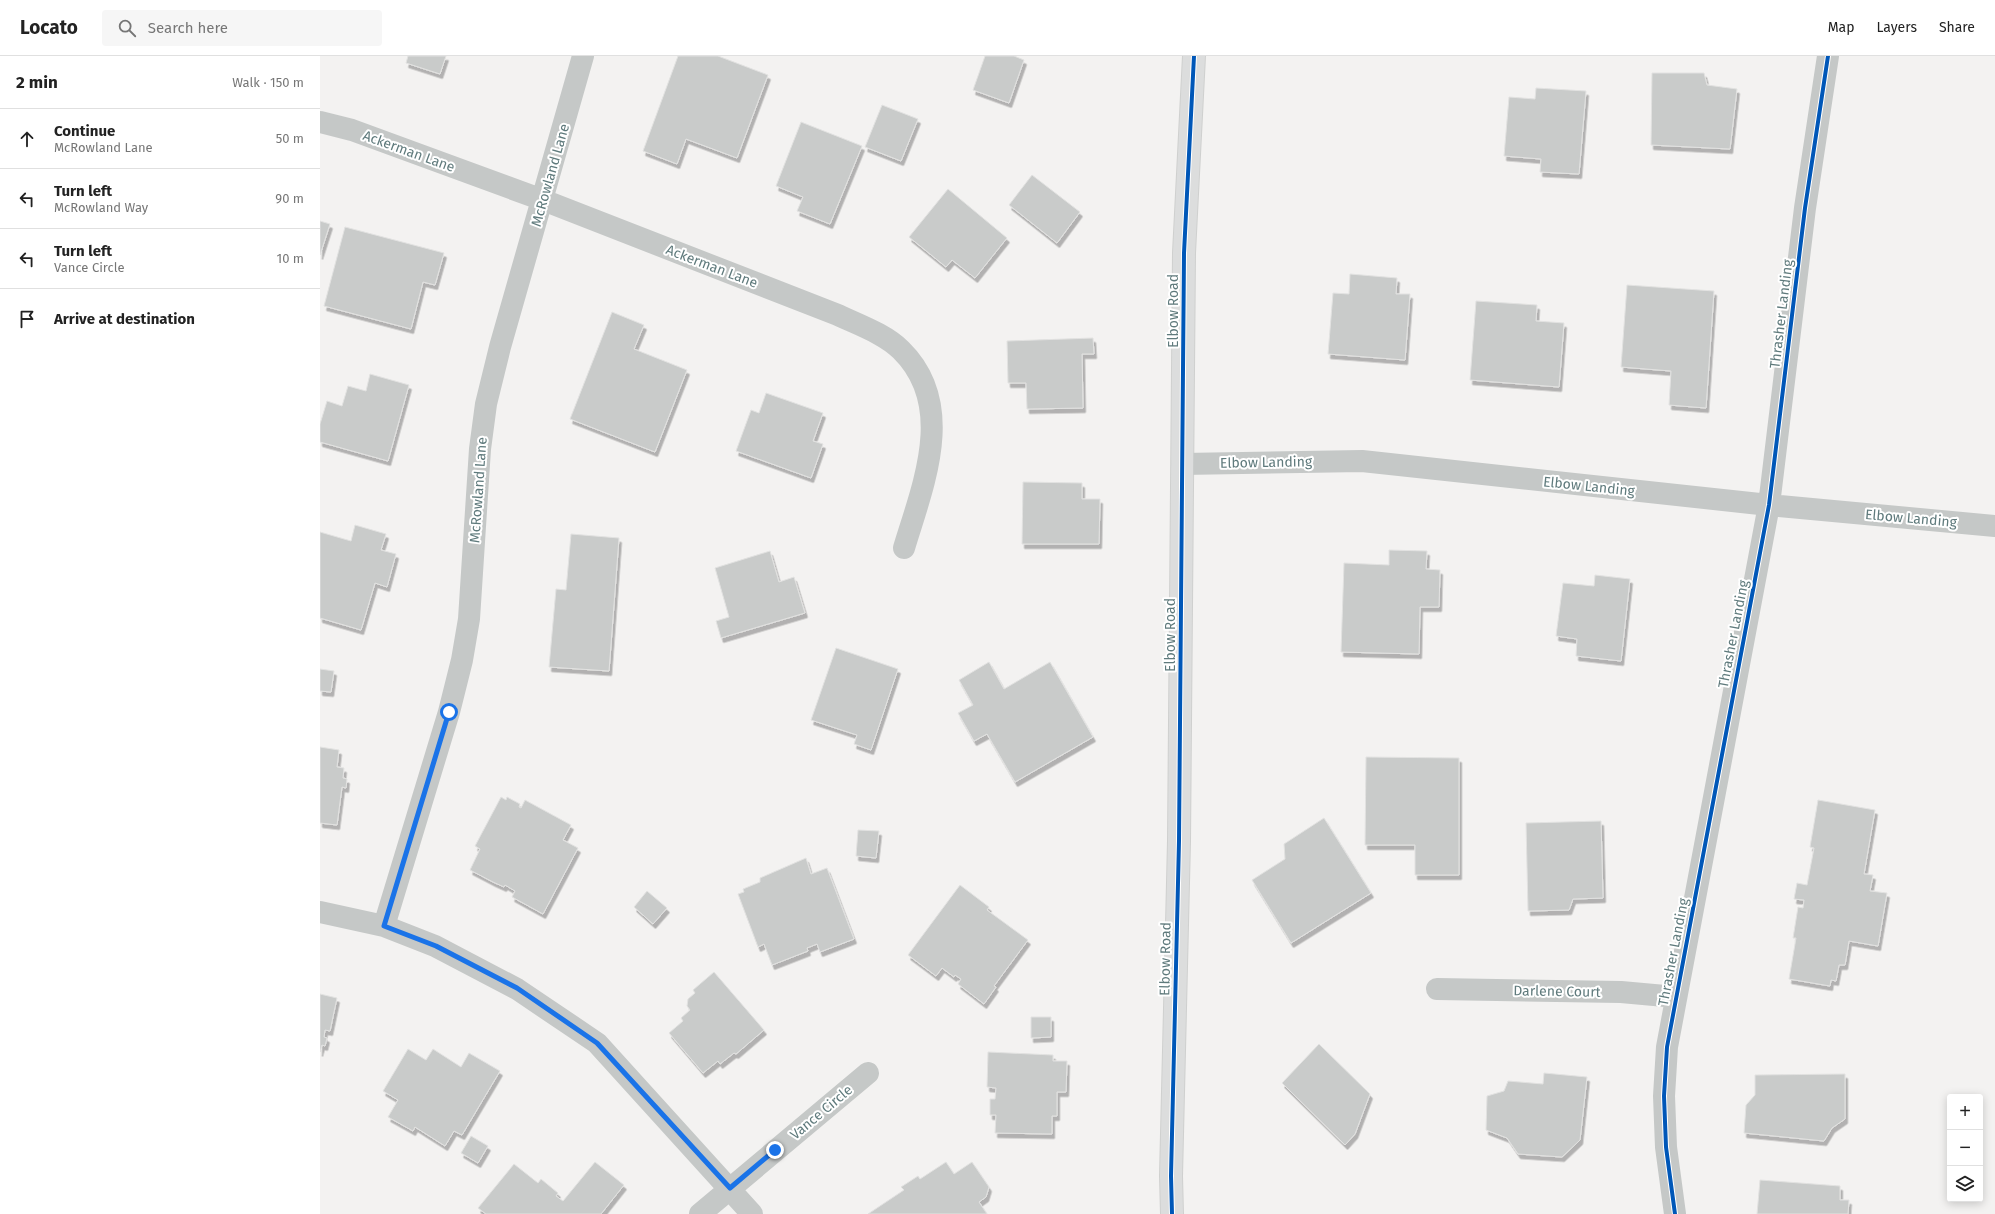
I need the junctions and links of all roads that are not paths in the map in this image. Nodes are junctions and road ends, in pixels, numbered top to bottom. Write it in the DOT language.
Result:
graph roads {
  1 [pos="583,56"];
  2 [pos="1194,56"];
  3 [pos="1828,56"];
  4 [pos="320,122"];
  5 [pos="543,200"];
  6 [pos="1182,464"];
  7 [pos="1769,505"];
  8 [pos="1995,526"];
  9 [pos="904,548"];
  10 [pos="320,912"];
  11 [pos="384,926"];
  12 [pos="1437,988"];
  13 [pos="1676,997"];
  14 [pos="868,1073"];
  15 [pos="730,1188"];
  16 [pos="700,1214"];
  17 [pos="752,1214"];
  18 [pos="1172,1214"];
  19 [pos="1675,1214"];
  1 -- 5 [label="street, McRowland Lane"];
  2 -- 6 [label="street, Elbow Road"];
  3 -- 7 [label="street, Thrasher Landing"];
  4 -- 5 [label="street, Ackerman Lane"];
  5 -- 9 [label="street, Ackerman Lane"];
  5 -- 11 [label="street, McRowland Lane"];
  6 -- 7 [label="street, Elbow Landing"];
  6 -- 18 [label="street, Elbow Road"];
  7 -- 8 [label="street, Elbow Landing"];
  7 -- 13 [label="street, Thrasher Landing"];
  10 -- 11 [label="street"];
  11 -- 15 [label="street"];
  12 -- 13 [label="street, Darlene Court"];
  13 -- 19 [label="street, Thrasher Landing"];
  14 -- 15 [label="street, Vance Circle"];
  15 -- 16 [label="street, Vance Circle"];
  15 -- 17 [label="street"];
}
